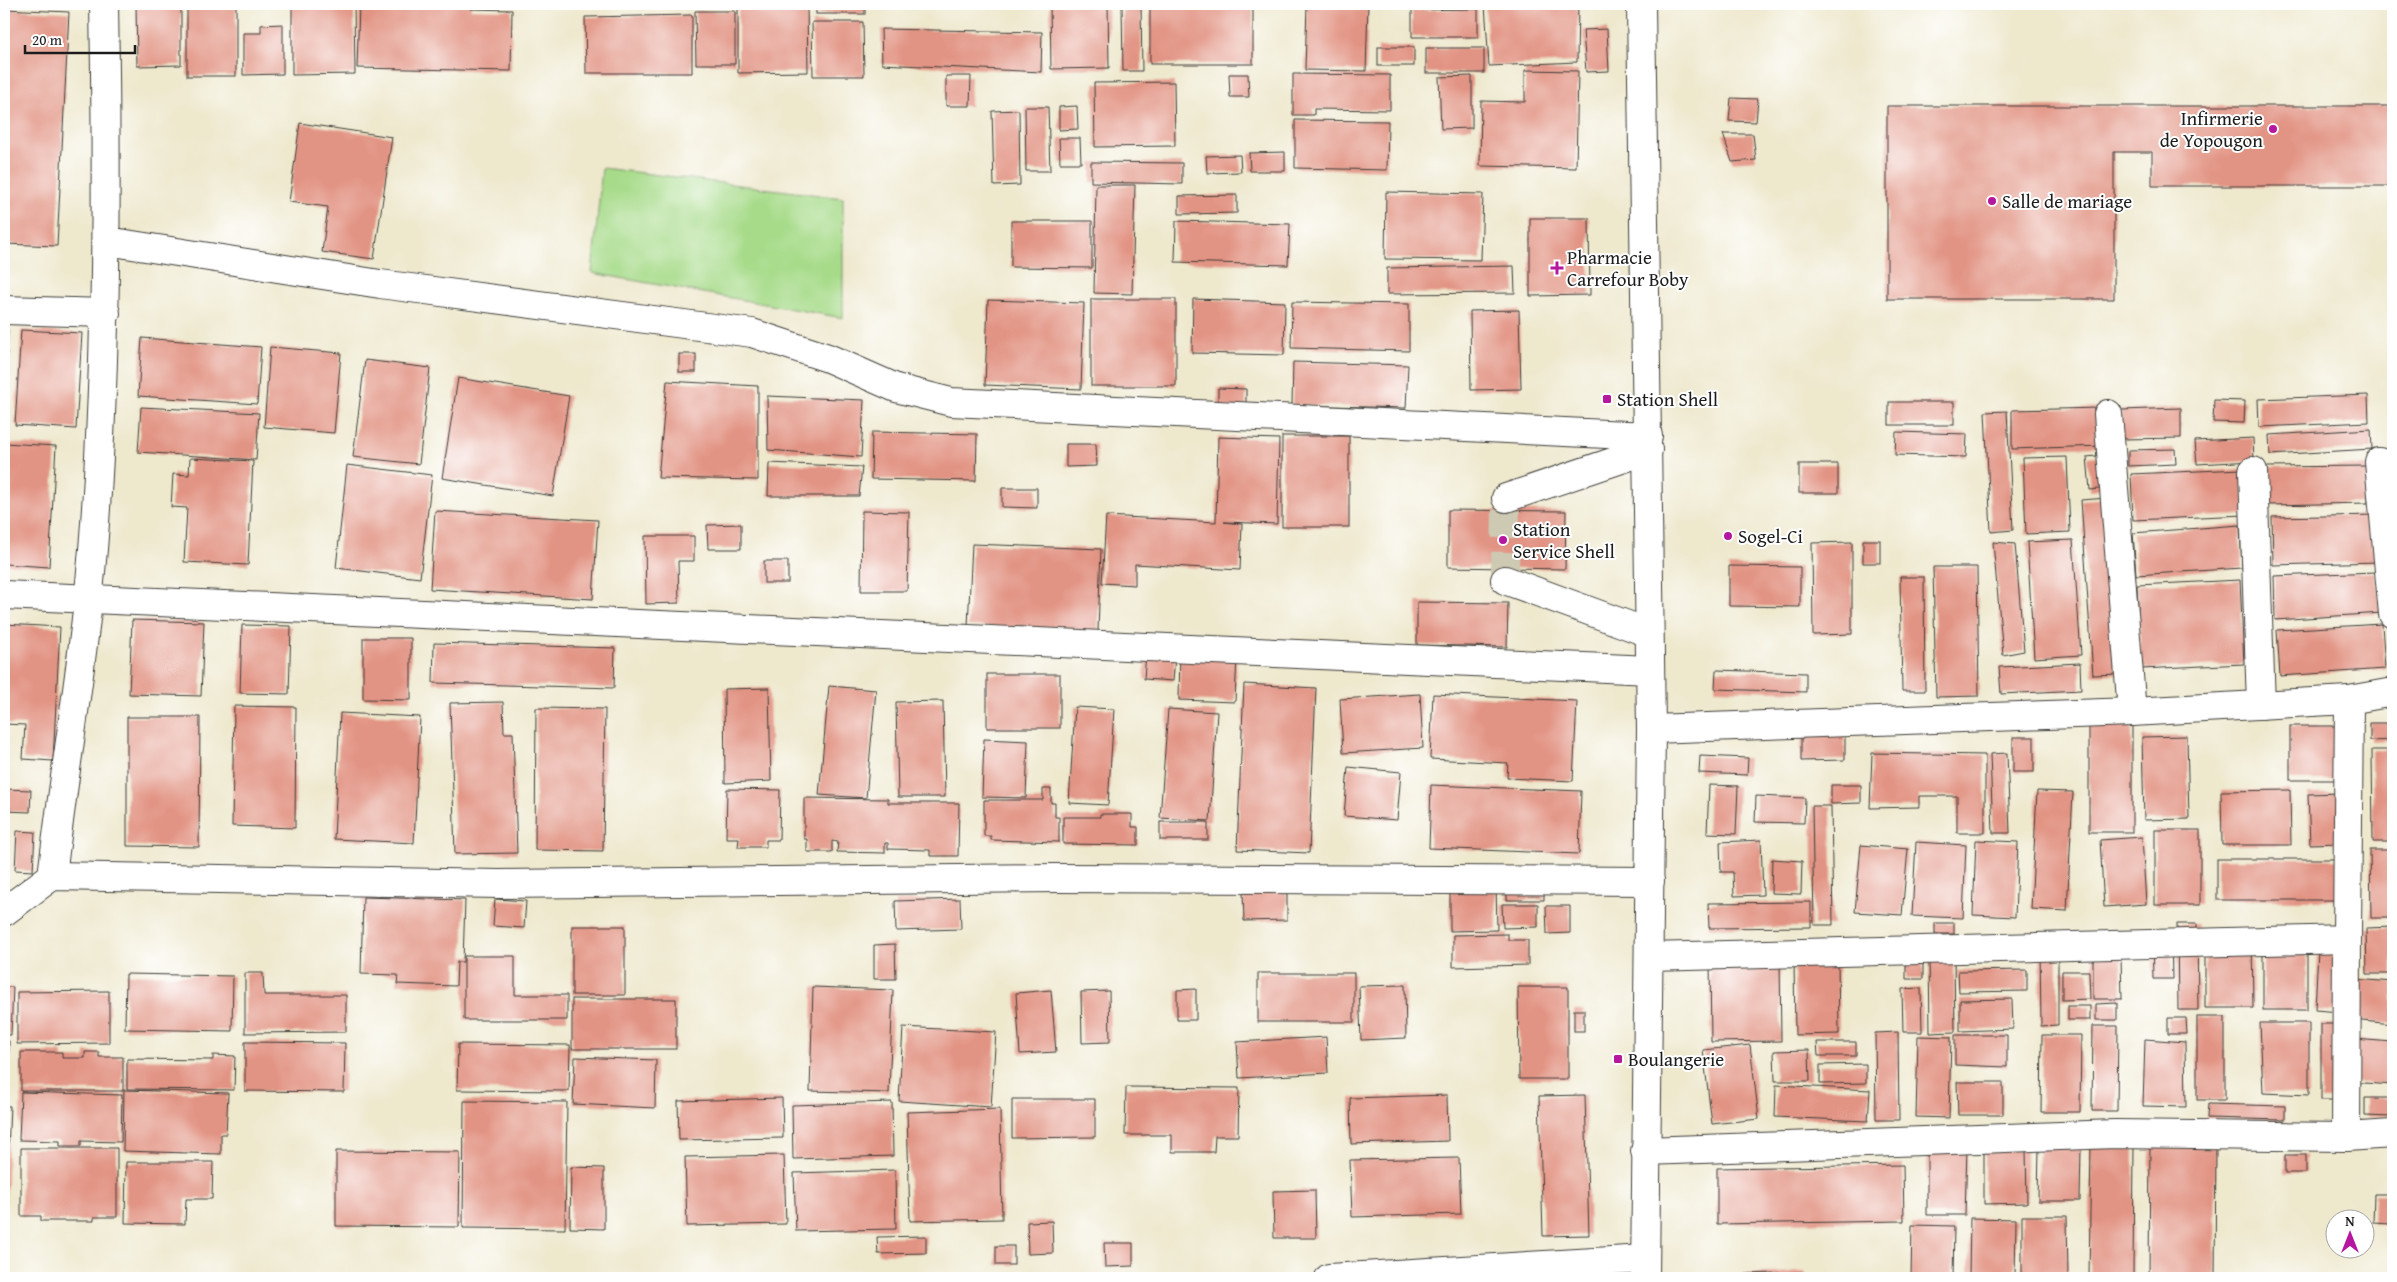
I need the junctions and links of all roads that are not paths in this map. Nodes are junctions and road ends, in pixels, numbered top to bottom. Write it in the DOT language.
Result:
graph roads {
  1 [pos="104,4"];
  2 [pos="1641,4"];
  3 [pos="107,241"];
  4 [pos="4,310"];
  5 [pos="106,313"];
  6 [pos="2108,414"];
  7 [pos="1648,443"];
  8 [pos="2379,462"];
  9 [pos="2254,471"];
  10 [pos="1506,498"];
  11 [pos="1505,580"];
  12 [pos="4,595"];
  13 [pos="88,600"];
  14 [pos="2393,614"];
  15 [pos="1649,633"];
  16 [pos="1650,670"];
  17 [pos="2393,692"];
  18 [pos="2349,700"];
  19 [pos="2261,705"];
  20 [pos="2132,712"];
  21 [pos="1651,729"];
  22 [pos="52,876"];
  23 [pos="1650,881"];
  24 [pos="4,912"];
  25 [pos="2347,939"];
  26 [pos="1649,957"];
  27 [pos="2393,1134"];
  28 [pos="2346,1137"];
  29 [pos="1645,1151"];
  30 [pos="1645,1269"];
  31 [pos="1329,1278"];
  1 -- 3 [label="street"];
  2 -- 7 [label="street"];
  3 -- 5 [label="street"];
  3 -- 7 [label="street"];
  4 -- 5 [label="street"];
  5 -- 13 [label="street"];
  6 -- 20 [label="street"];
  7 -- 10 [label="street"];
  7 -- 15 [label="street"];
  8 -- 14 [label="street"];
  9 -- 19 [label="street"];
  11 -- 15 [label="street"];
  12 -- 13 [label="street"];
  13 -- 16 [label="street"];
  13 -- 22 [label="street"];
  15 -- 16 [label="street"];
  16 -- 21 [label="street"];
  17 -- 18 [label="street"];
  18 -- 19 [label="street"];
  18 -- 25 [label="street"];
  19 -- 20 [label="street"];
  20 -- 21 [label="street"];
  21 -- 23 [label="street"];
  22 -- 23 [label="street"];
  22 -- 24 [label="street"];
  23 -- 26 [label="street"];
  25 -- 26 [label="street"];
  25 -- 28 [label="street"];
  26 -- 29 [label="street"];
  27 -- 28 [label="street"];
  28 -- 29 [label="street"];
  29 -- 30 [label="street"];
  30 -- 31 [label="street"];
}
